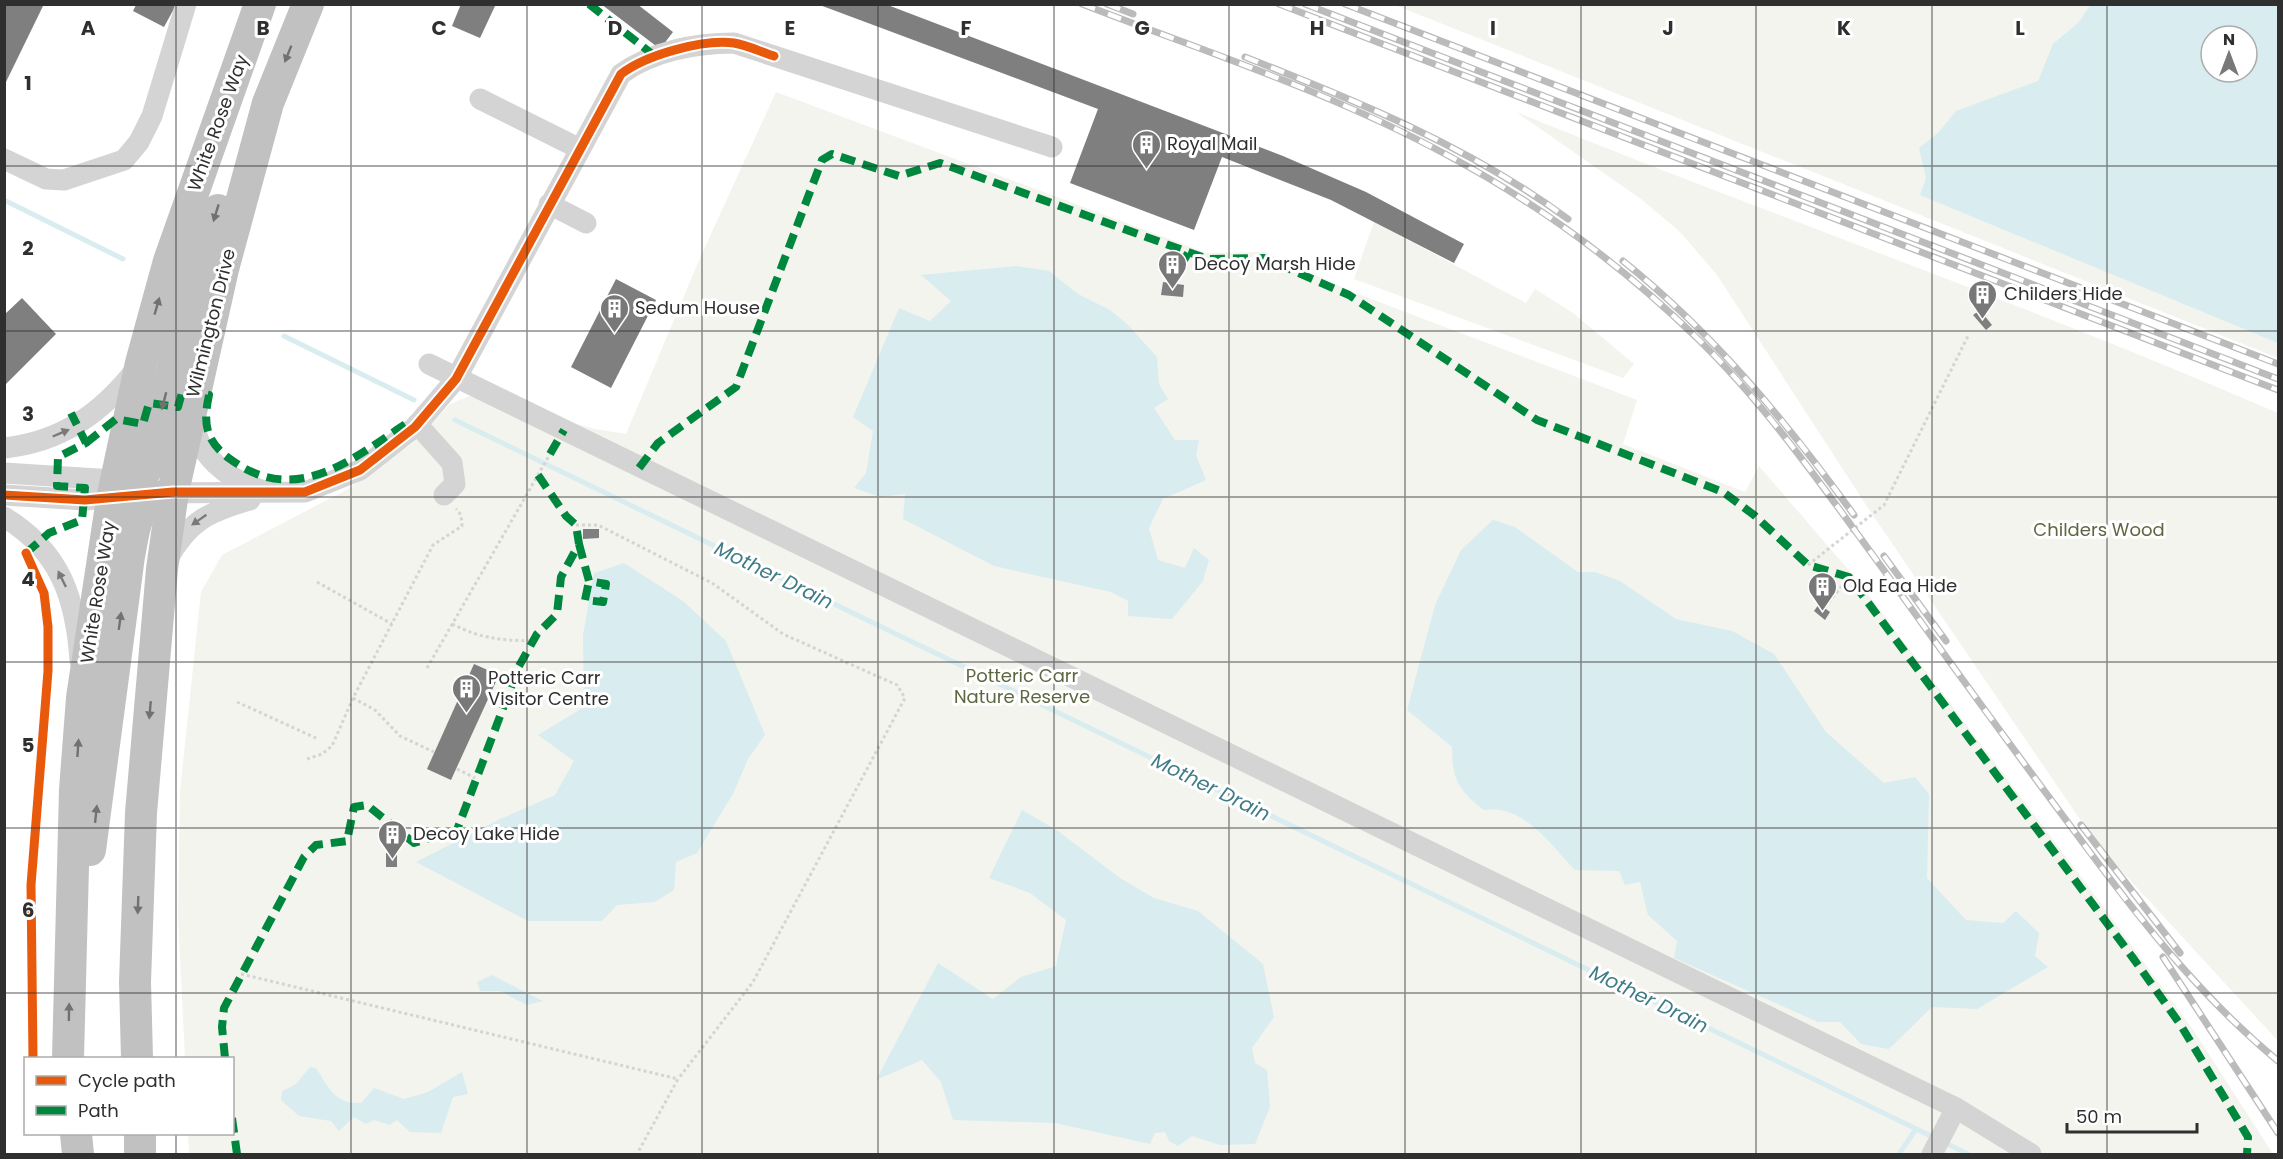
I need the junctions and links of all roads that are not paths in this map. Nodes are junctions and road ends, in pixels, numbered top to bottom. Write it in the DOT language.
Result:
graph roads {
  1 [pos="186,4"];
  2 [pos="261,4"];
  3 [pos="308,4"];
  4 [pos="480,99"];
  5 [pos="268,103"];
  6 [pos="1052,147"];
  7 [pos="580,149"];
  8 [pos="4,159"];
  9 [pos="549,204"];
  10 [pos="586,223"];
  11 [pos="141,363"];
  12 [pos="429,364"];
  13 [pos="456,379"];
  14 [pos="191,402"];
  15 [pos="417,424"];
  16 [pos="4,448"];
  17 [pos="4,473"];
  18 [pos="122,486"];
  19 [pos="173,492"];
  20 [pos="273,494"];
  21 [pos="4,495"];
  22 [pos="444,495"];
  23 [pos="4,517"];
  24 [pos="162,569"];
  25 [pos="82,698"];
  26 [pos="72,911"];
  27 [pos="68,1057"];
  28 [pos="137,1057"];
  29 [pos="1952,1117"];
  30 [pos="76,1135"];
  31 [pos="140,1135"];
  32 [pos="78,1155"];
  33 [pos="140,1155"];
  34 [pos="1932,1155"];
  35 [pos="2031,1155"];
  1 -- 8 [label="street"];
  11 -- 2 [label="highway, White Rose Way, one-way"];
  3 -- 5 [label="highway, Wilmington Drive, one-way"];
  4 -- 7 [label="street"];
  5 -- 14 [label="highway, Wilmington Drive"];
  5 -- 18 [label="highway, one-way"];
  6 -- 7 [label="street"];
  7 -- 9 [label="street"];
  9 -- 10 [label="street"];
  9 -- 13 [label="street"];
  16 -- 11 [label="street, one-way"];
  11 -- 18 [label="highway, White Rose Way"];
  12 -- 13 [label="street"];
  13 -- 15 [label="street"];
  13 -- 29 [label="street"];
  14 -- 19 [label="highway, Wilmington Drive"];
  14 -- 20 [label="street"];
  15 -- 20 [label="street"];
  15 -- 22 [label="street"];
  17 -- 18 [label="street"];
  18 -- 19 [label="street"];
  18 -- 19 [label="street"];
  18 -- 21 [label="street"];
  18 -- 25 [label="highway, White Rose Way"];
  19 -- 20 [label="street"];
  19 -- 24 [label="highway, Wilmington Drive"];
  26 -- 19 [label="highway, one-way"];
  20 -- 24 [label="street, one-way"];
  25 -- 23 [label="street, one-way"];
  24 -- 28 [label="highway, Wilmington Drive, one-way"];
  26 -- 25 [label="highway, White Rose Way, one-way"];
  27 -- 26 [label="highway, White Rose Way, one-way"];
  29 -- 34 [label="street"];
  29 -- 35 [label="street"];
  30 -- 32 [label="highway"];
  31 -- 33 [label="highway"];
}
